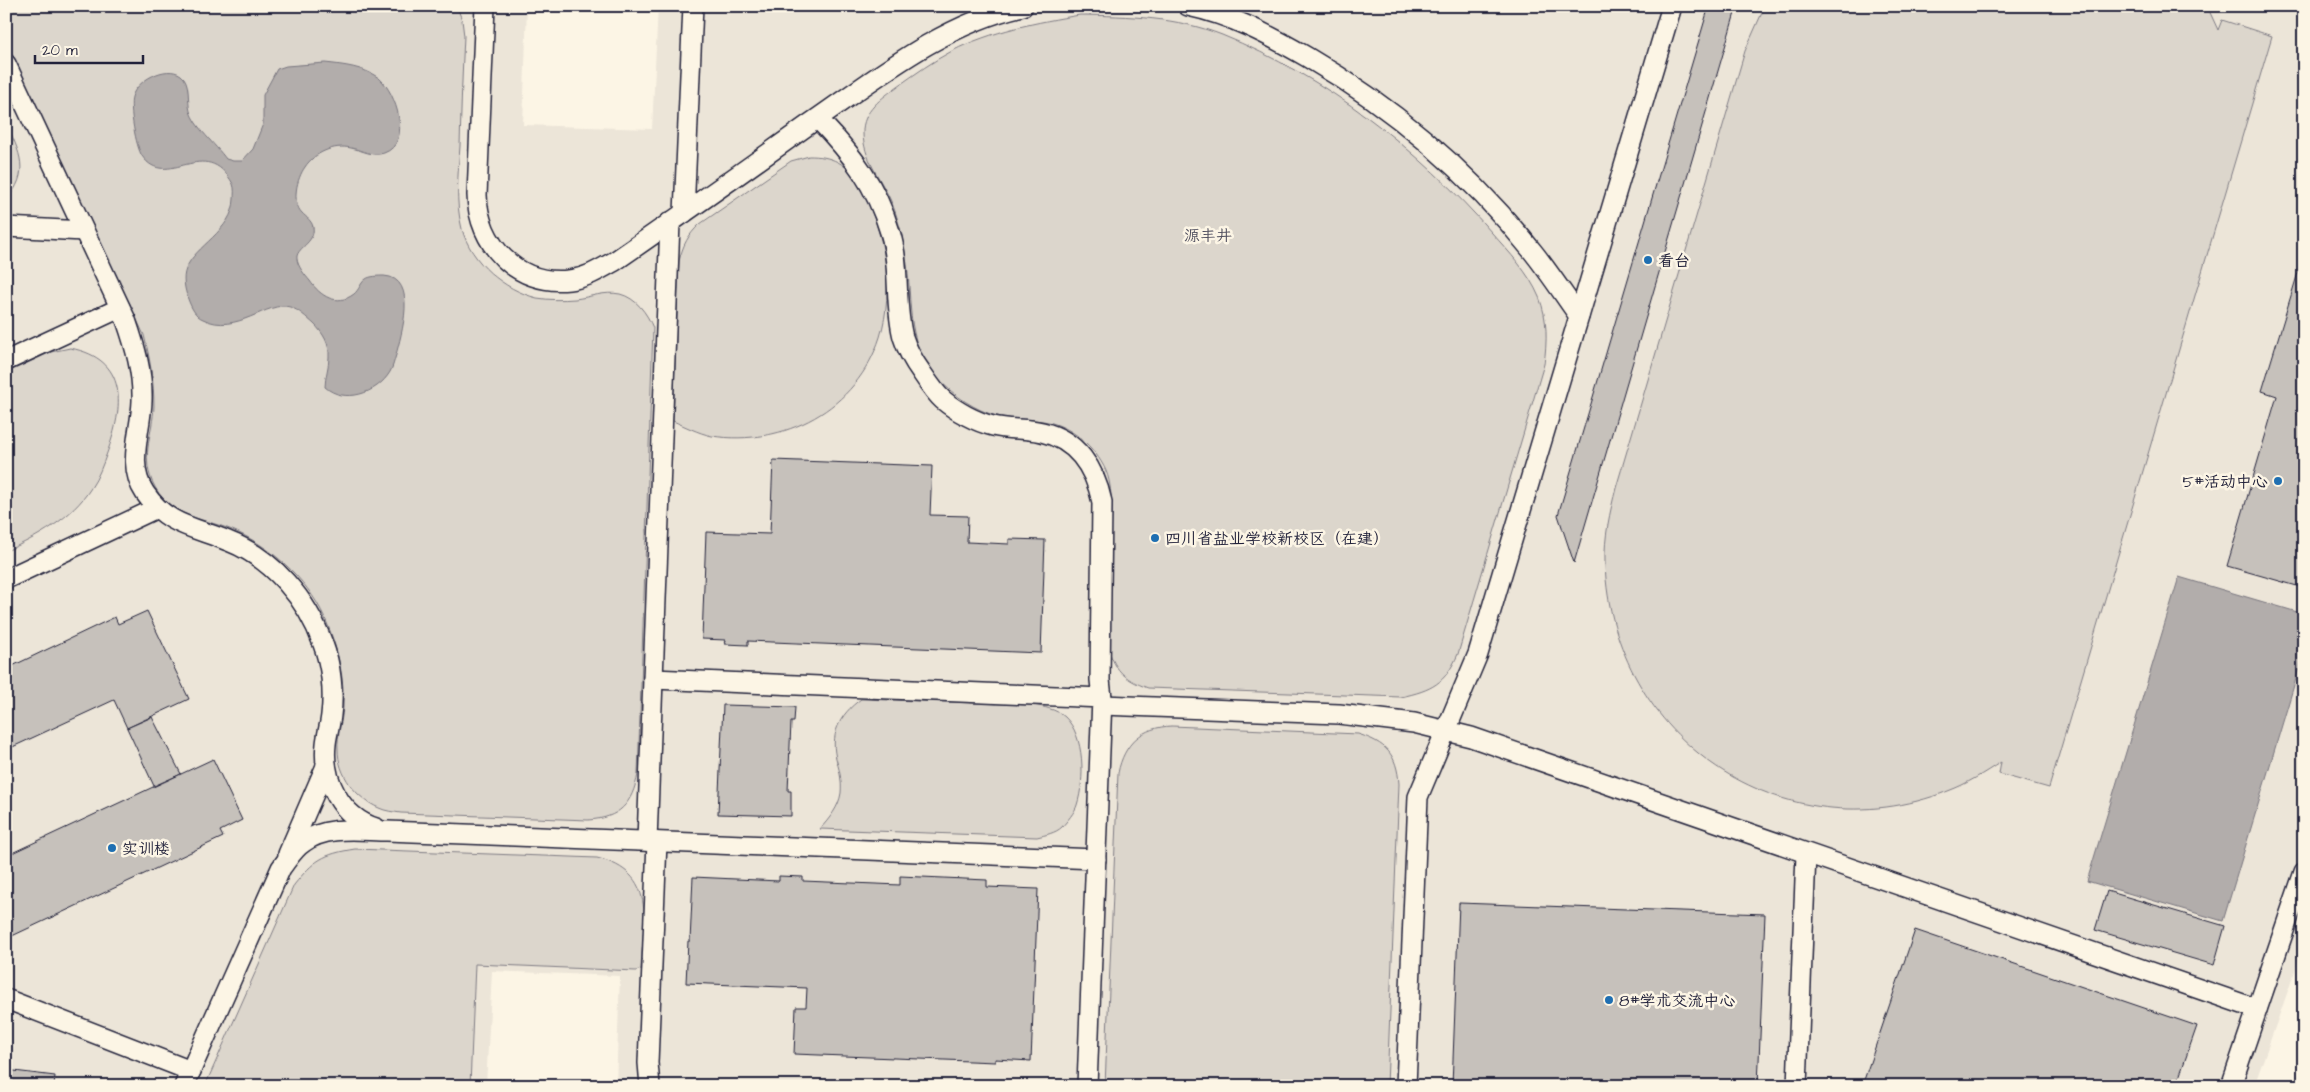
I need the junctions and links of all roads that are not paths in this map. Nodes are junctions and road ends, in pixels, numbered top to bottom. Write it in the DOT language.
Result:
graph roads {
  1 [pos="485,6"];
  2 [pos="693,6"];
  3 [pos="1023,6"];
  4 [pos="1188,6"];
  5 [pos="1672,6"];
  6 [pos="6,64"];
  7 [pos="818,119"];
  8 [pos="677,218"];
  9 [pos="6,227"];
  10 [pos="84,231"];
  11 [pos="120,308"];
  12 [pos="1579,316"];
  13 [pos="6,361"];
  14 [pos="157,508"];
  15 [pos="6,579"];
  16 [pos="653,679"];
  17 [pos="1102,701"];
  18 [pos="1446,731"];
  19 [pos="326,766"];
  20 [pos="387,831"];
  21 [pos="652,841"];
  22 [pos="1806,854"];
  23 [pos="1096,859"];
  24 [pos="281,868"];
  25 [pos="2304,872"];
  26 [pos="6,999"];
  27 [pos="2257,1009"];
  28 [pos="188,1078"];
  29 [pos="650,1086"];
  30 [pos="1086,1086"];
  31 [pos="1406,1086"];
  32 [pos="1797,1086"];
  33 [pos="2231,1086"];
  1 -- 8 [label="lane"];
  2 -- 8 [label="lane"];
  3 -- 7 [label="lane"];
  4 -- 12 [label="lane"];
  5 -- 12 [label="lane"];
  6 -- 10 [label="lane"];
  7 -- 8 [label="lane"];
  7 -- 17 [label="lane"];
  8 -- 16 [label="lane"];
  9 -- 10 [label="lane"];
  10 -- 11 [label="lane"];
  11 -- 13 [label="lane"];
  11 -- 14 [label="lane"];
  12 -- 18 [label="lane"];
  14 -- 15 [label="lane"];
  14 -- 19 [label="lane"];
  16 -- 17 [label="lane"];
  16 -- 21 [label="lane"];
  17 -- 18 [label="lane"];
  17 -- 23 [label="lane"];
  18 -- 22 [label="lane"];
  18 -- 31 [label="lane"];
  19 -- 20 [label="lane"];
  19 -- 24 [label="lane"];
  20 -- 21 [label="lane"];
  20 -- 24 [label="lane"];
  21 -- 23 [label="lane"];
  21 -- 29 [label="lane"];
  22 -- 27 [label="lane"];
  22 -- 32 [label="lane"];
  23 -- 30 [label="lane"];
  24 -- 28 [label="lane"];
  25 -- 27 [label="lane"];
  26 -- 28 [label="lane"];
  27 -- 33 [label="lane"];
}
